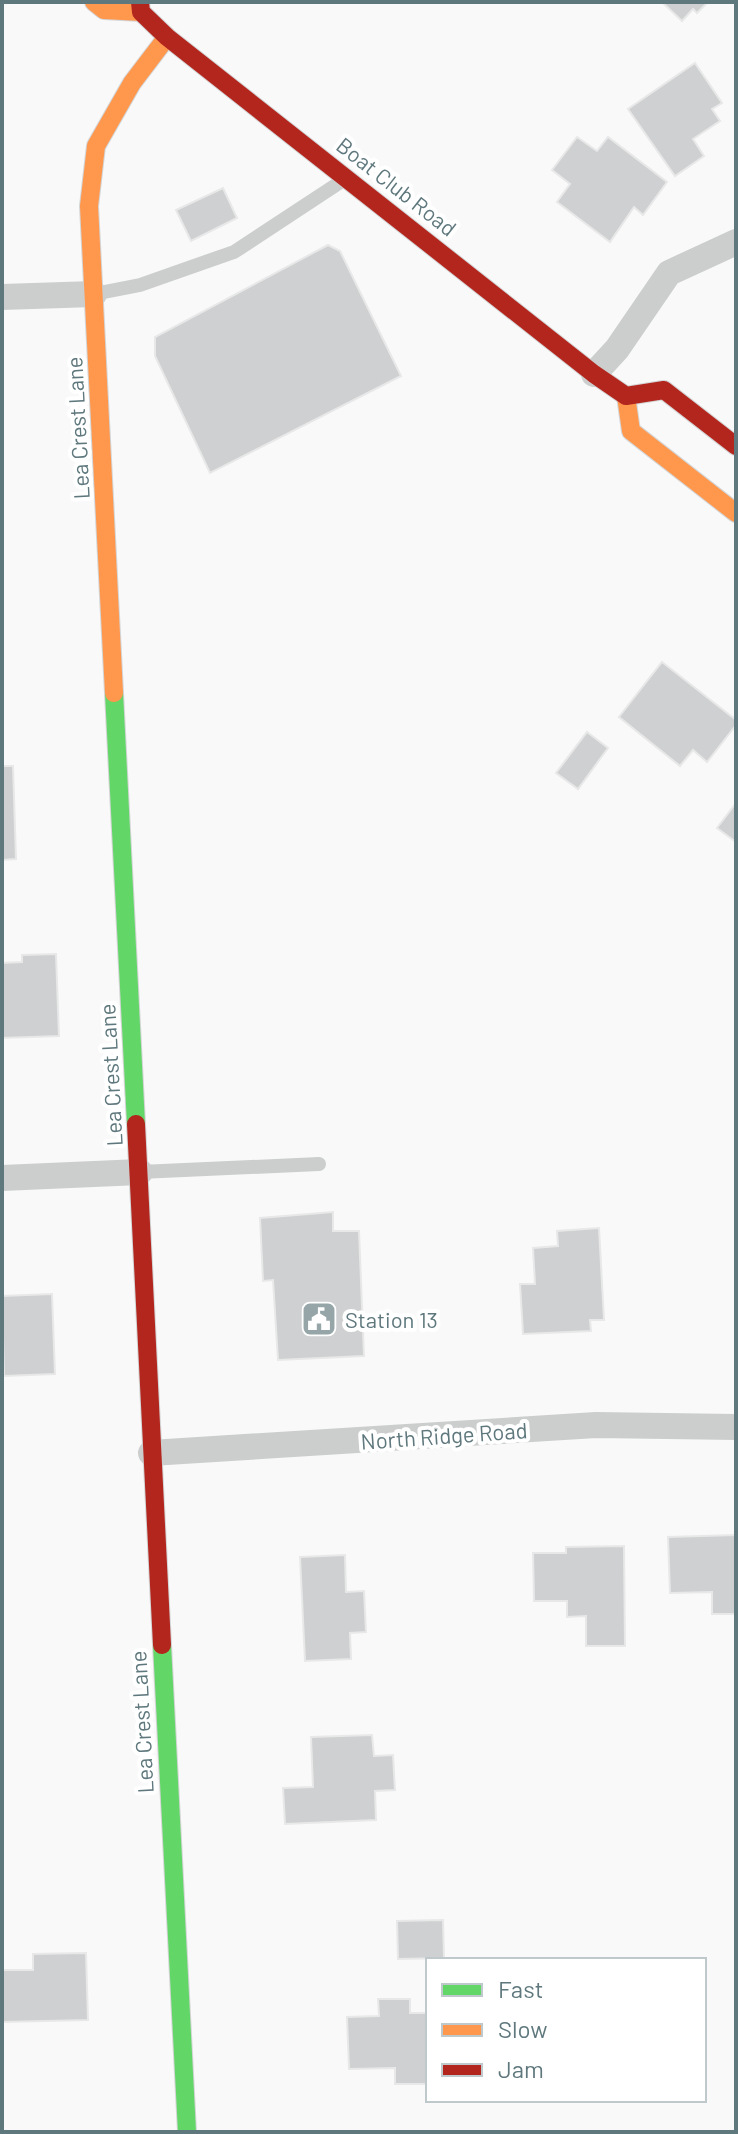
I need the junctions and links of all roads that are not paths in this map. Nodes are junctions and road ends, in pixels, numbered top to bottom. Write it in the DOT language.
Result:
graph roads {
  1 [pos="94,2"];
  2 [pos="140,7"];
  3 [pos="167,37"];
  4 [pos="348,177"];
  5 [pos="736,242"];
  6 [pos="94,294"];
  7 [pos="2,297"];
  8 [pos="594,374"];
  9 [pos="626,396"];
  10 [pos="736,446"];
  11 [pos="736,513"];
  12 [pos="319,1164"];
  13 [pos="140,1172"];
  14 [pos="2,1178"];
  15 [pos="736,1427"];
  16 [pos="151,1453"];
  17 [pos="187,2132"];
  1 -- 2 [label="street, Boat Club Road"];
  2 -- 3 [label="street, Boat Club Road"];
  3 -- 4 [label="street, Boat Club Road"];
  3 -- 6 [label="street, Lea Crest Lane"];
  4 -- 6 [label="lane"];
  4 -- 8 [label="street, Boat Club Road"];
  5 -- 8 [label="street"];
  6 -- 7 [label="street"];
  6 -- 13 [label="street, Lea Crest Lane"];
  8 -- 9 [label="street, Boat Club Road"];
  9 -- 10 [label="street"];
  9 -- 11 [label="street"];
  12 -- 13 [label="lane"];
  13 -- 14 [label="street"];
  13 -- 16 [label="street, Lea Crest Lane"];
  15 -- 16 [label="street, North Ridge Road"];
  16 -- 17 [label="street, Lea Crest Lane"];
}
